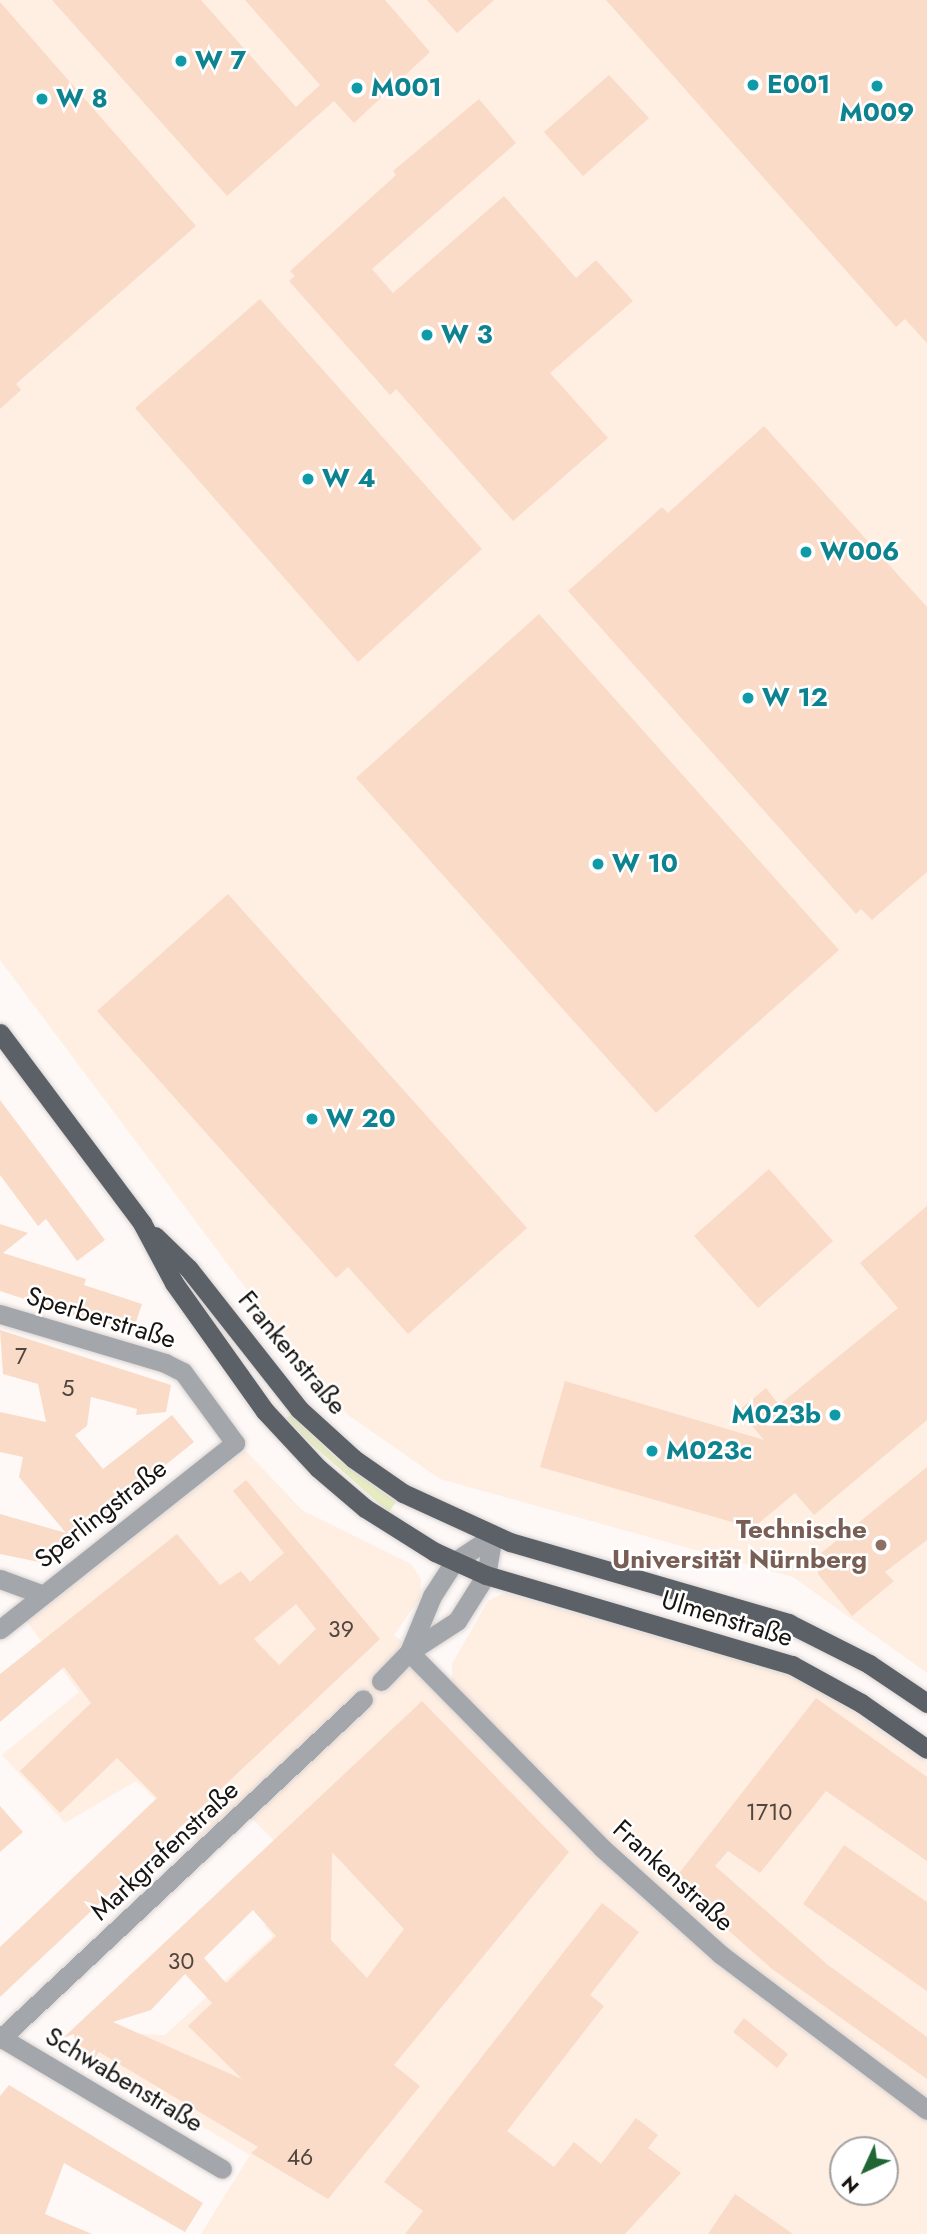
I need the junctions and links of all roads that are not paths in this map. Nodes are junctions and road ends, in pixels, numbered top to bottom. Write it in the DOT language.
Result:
graph roads {
  1 [pos="0,1032"];
  2 [pos="142,1223"];
  3 [pos="0,1314"];
  4 [pos="235,1443"];
  5 [pos="492,1536"];
  6 [pos="454,1562"];
  7 [pos="486,1575"];
  8 [pos="0,1579"];
  9 [pos="41,1594"];
  10 [pos="0,1629"];
  11 [pos="409,1652"];
  12 [pos="381,1681"];
  13 [pos="363,1699"];
  14 [pos="927,1703"];
  15 [pos="927,1749"];
  16 [pos="0,2038"];
  17 [pos="927,2110"];
  18 [pos="222,2169"];
  1 -- 2 [label="main road, Frankenstraße"];
  2 -- 5 [label="main road, Frankenstraße"];
  2 -- 6 [label="main road, Frankenstraße"];
  3 -- 4 [label="street, Sperberstraße"];
  4 -- 9 [label="street, Sperlingstraße"];
  5 -- 6 [label="street"];
  5 -- 7 [label="street"];
  5 -- 14 [label="main road, Ulmenstraße"];
  6 -- 7 [label="main road, Ulmenstraße"];
  6 -- 11 [label="street"];
  7 -- 11 [label="street"];
  7 -- 15 [label="main road, Ulmenstraße"];
  8 -- 9 [label="street"];
  9 -- 10 [label="street, Sperlingstraße"];
  11 -- 12 [label="street"];
  11 -- 17 [label="street, Frankenstraße"];
  13 -- 16 [label="street, Markgrafenstraße"];
  16 -- 18 [label="street, Schwabenstraße"];
}
